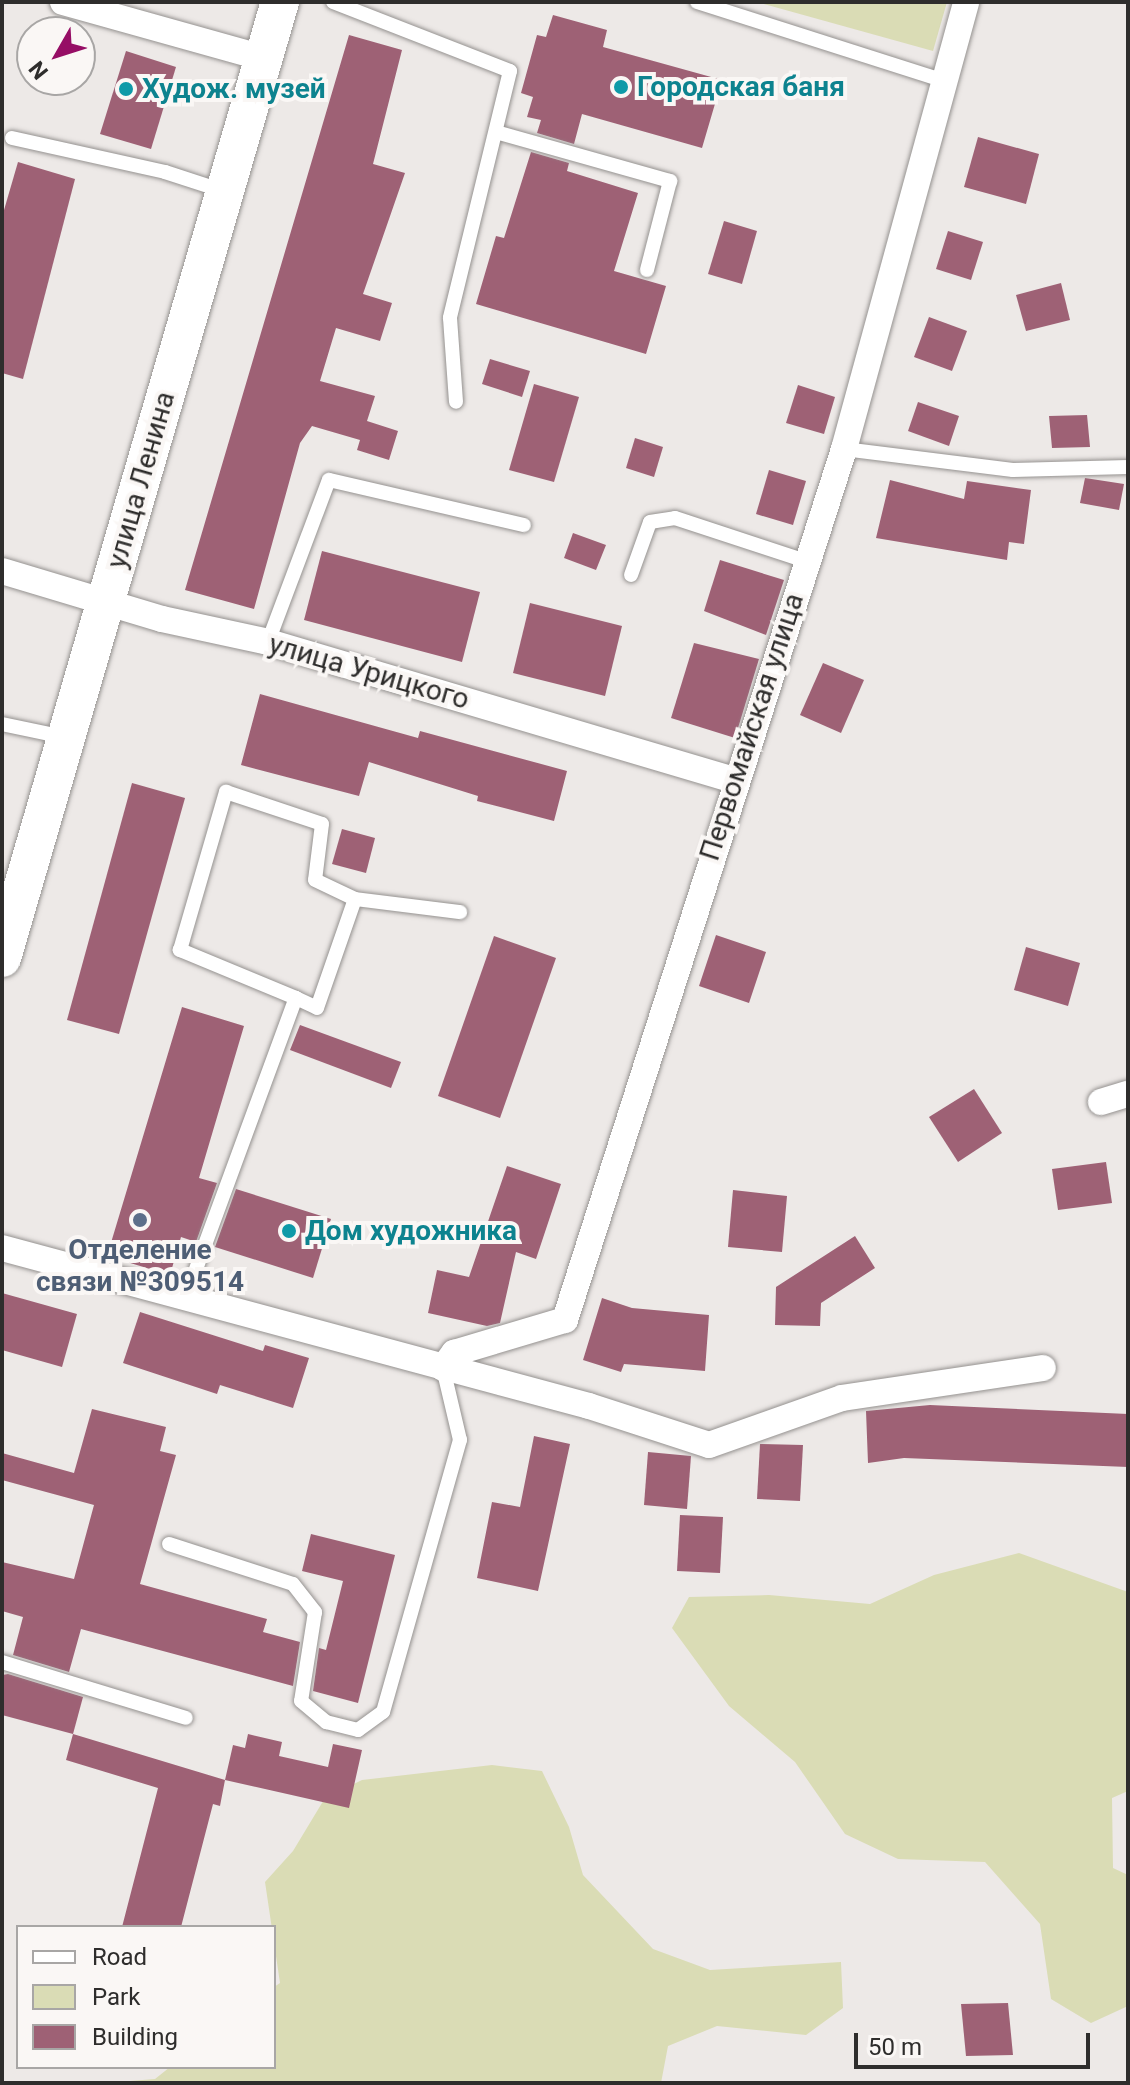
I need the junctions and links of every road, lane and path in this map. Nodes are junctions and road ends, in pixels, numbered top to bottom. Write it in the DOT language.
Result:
graph roads {
  1 [pos="63,2"];
  2 [pos="280,2"];
  3 [pos="333,2"];
  4 [pos="697,2"];
  5 [pos="966,2"];
  6 [pos="264,58"];
  7 [pos="945,81"];
  8 [pos="499,133"];
  9 [pos="12,138"];
  10 [pos="223,191"];
  11 [pos="647,270"];
  12 [pos="456,402"];
  13 [pos="844,449"];
  14 [pos="1128,467"];
  15 [pos="524,525"];
  16 [pos="806,561"];
  17 [pos="2,571"];
  18 [pos="631,575"];
  19 [pos="106,601"];
  20 [pos="268,642"];
  21 [pos="2,724"];
  22 [pos="68,738"];
  23 [pos="734,780"];
  24 [pos="355,899"];
  25 [pos="460,912"];
  26 [pos="2,958"];
  27 [pos="296,998"];
  28 [pos="1128,1094"];
  29 [pos="1101,1102"];
  30 [pos="2,1248"];
  31 [pos="185,1299"];
  32 [pos="443,1368"];
  33 [pos="1043,1368"];
  34 [pos="169,1544"];
  35 [pos="2,1662"];
  36 [pos="186,1718"];
  1 -- 6 [label="street"];
  2 -- 6 [label="main road, улица Ленина"];
  3 -- 8 [label="lane"];
  4 -- 7 [label="lane"];
  5 -- 7 [label="street, Первомайская улица"];
  6 -- 10 [label="main road, улица Ленина"];
  7 -- 13 [label="street, Первомайская улица"];
  8 -- 11 [label="lane"];
  8 -- 12 [label="lane"];
  9 -- 10 [label="lane"];
  10 -- 19 [label="main road, улица Ленина"];
  13 -- 14 [label="lane"];
  13 -- 16 [label="street, Первомайская улица"];
  15 -- 20 [label="lane"];
  16 -- 18 [label="lane"];
  16 -- 23 [label="street, Первомайская улица"];
  17 -- 19 [label="street, улица Урицкого"];
  19 -- 20 [label="street, улица Урицкого"];
  19 -- 22 [label="main road, улица Ленина"];
  20 -- 23 [label="street, улица Урицкого"];
  21 -- 22 [label="lane"];
  22 -- 26 [label="main road, улица Ленина"];
  23 -- 32 [label="street, Первомайская улица"];
  24 -- 25 [label="lane"];
  24 -- 27 [label="lane"];
  24 -- 27 [label="lane"];
  27 -- 31 [label="lane"];
  28 -- 29 [label="street"];
  30 -- 31 [label="street"];
  31 -- 32 [label="street"];
  32 -- 33 [label="street"];
  32 -- 34 [label="lane"];
  35 -- 36 [label="lane"];
}
